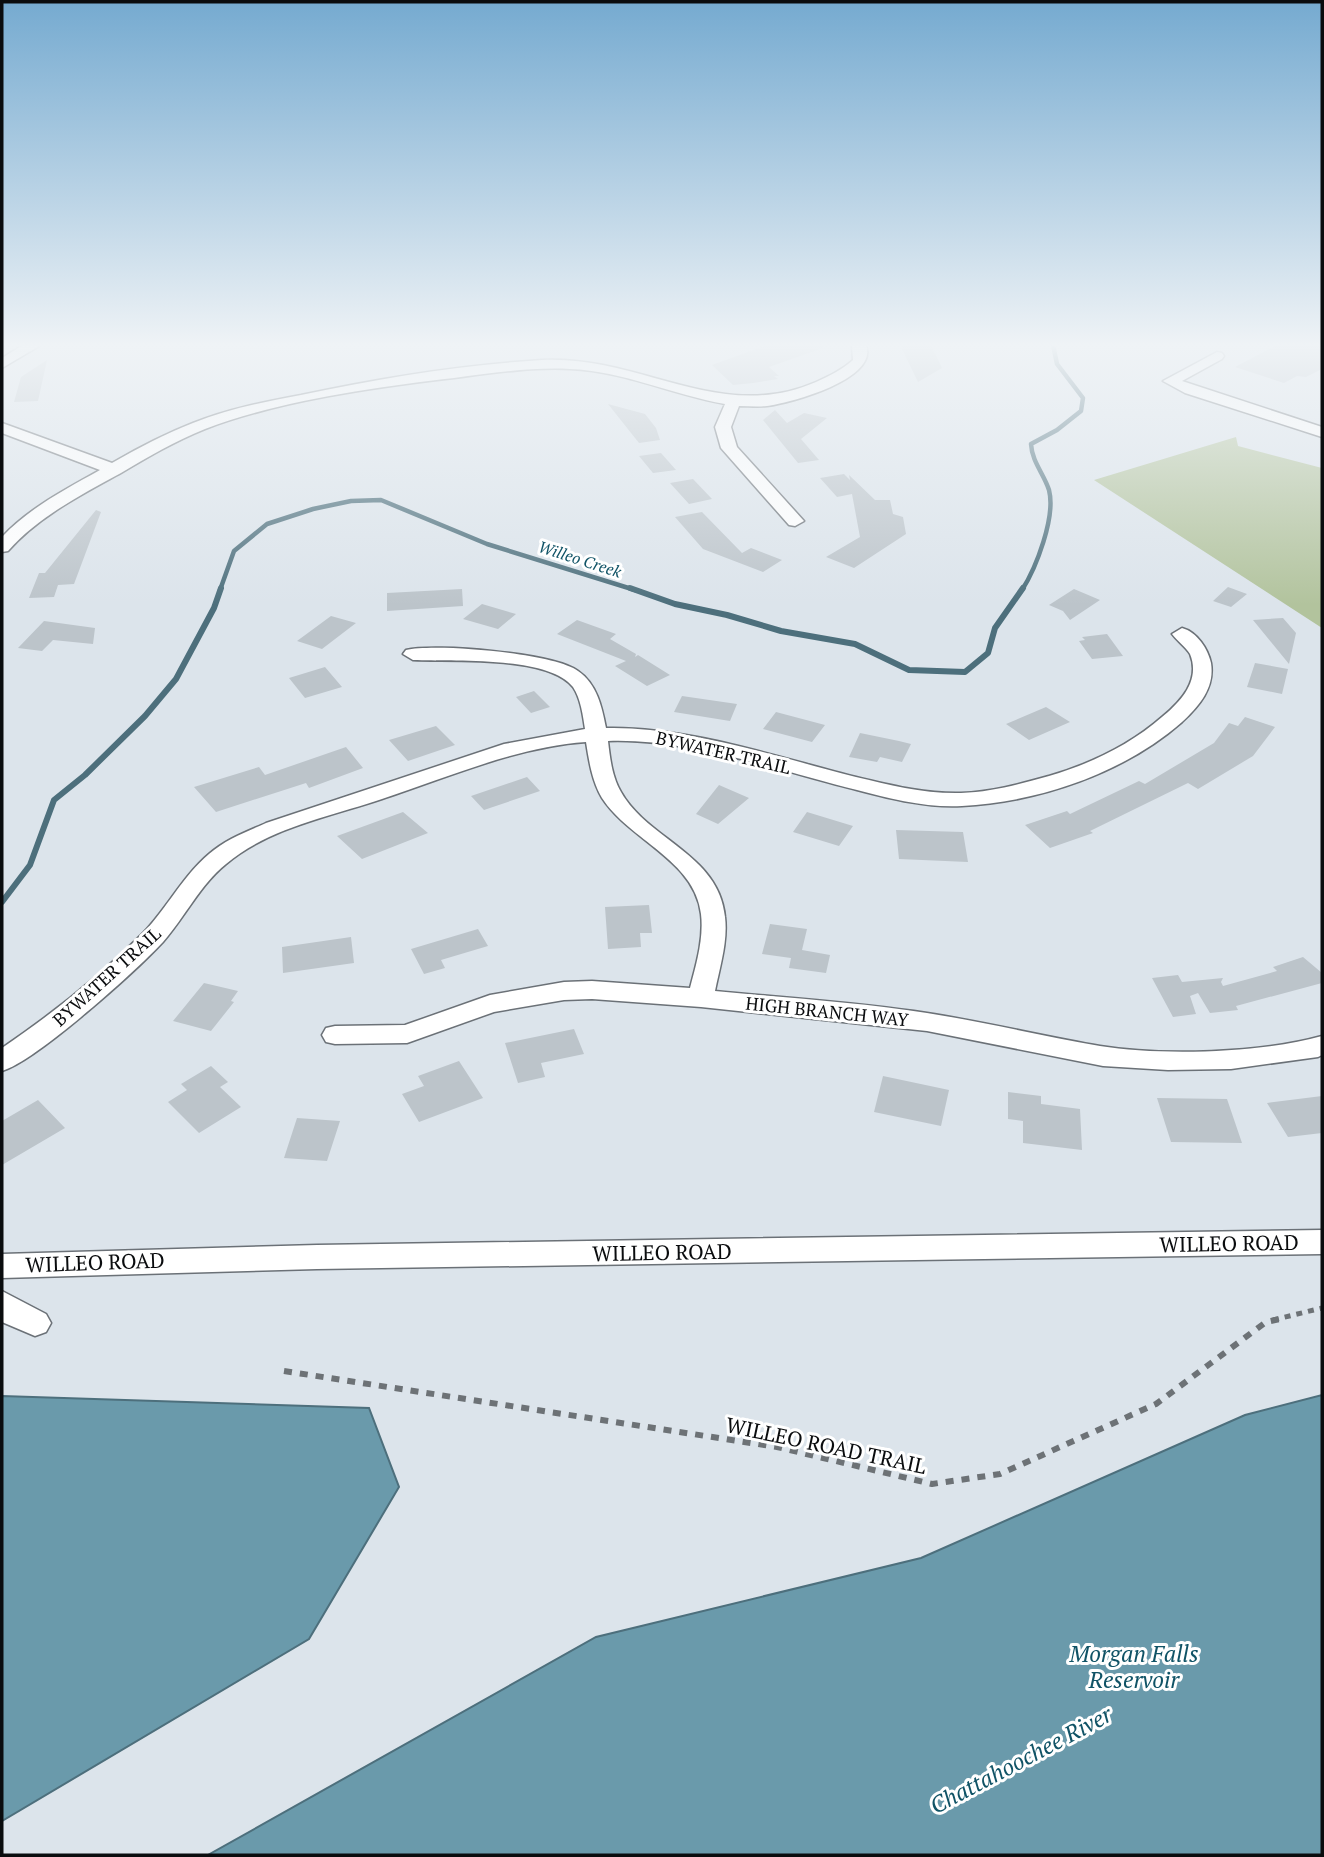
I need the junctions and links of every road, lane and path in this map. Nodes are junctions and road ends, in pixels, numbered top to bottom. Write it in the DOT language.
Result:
graph roads {
  1 [pos="11,432"];
  2 [pos="188,432"];
  3 [pos="724,432"];
  4 [pos="114,469"];
  5 [pos="795,521"];
  6 [pos="2,547"];
  7 [pos="1182,634"];
  8 [pos="413,654"];
  9 [pos="594,735"];
  10 [pos="701,999"];
  11 [pos="335,1035"];
  12 [pos="1322,1045"];
  13 [pos="2,1060"];
  14 [pos="1322,1241"];
  15 [pos="2,1266"];
  16 [pos="2,1304"];
  17 [pos="1322,1308"];
  18 [pos="35,1323"];
  19 [pos="284,1371"];
  1 -- 4 [label="street"];
  2 -- 4 [label="street"];
  3 -- 5 [label="street"];
  4 -- 6 [label="street"];
  7 -- 9 [label="street, BYWATER TRAIL"];
  8 -- 9 [label="street"];
  9 -- 10 [label="street"];
  9 -- 13 [label="street, BYWATER TRAIL"];
  10 -- 11 [label="street, HIGH BRANCH WAY"];
  10 -- 12 [label="street, HIGH BRANCH WAY"];
  14 -- 15 [label="street, WILLEO ROAD"];
  16 -- 18 [label="street"];
  17 -- 19 [label="path, WILLEO ROAD TRAIL"];
}
